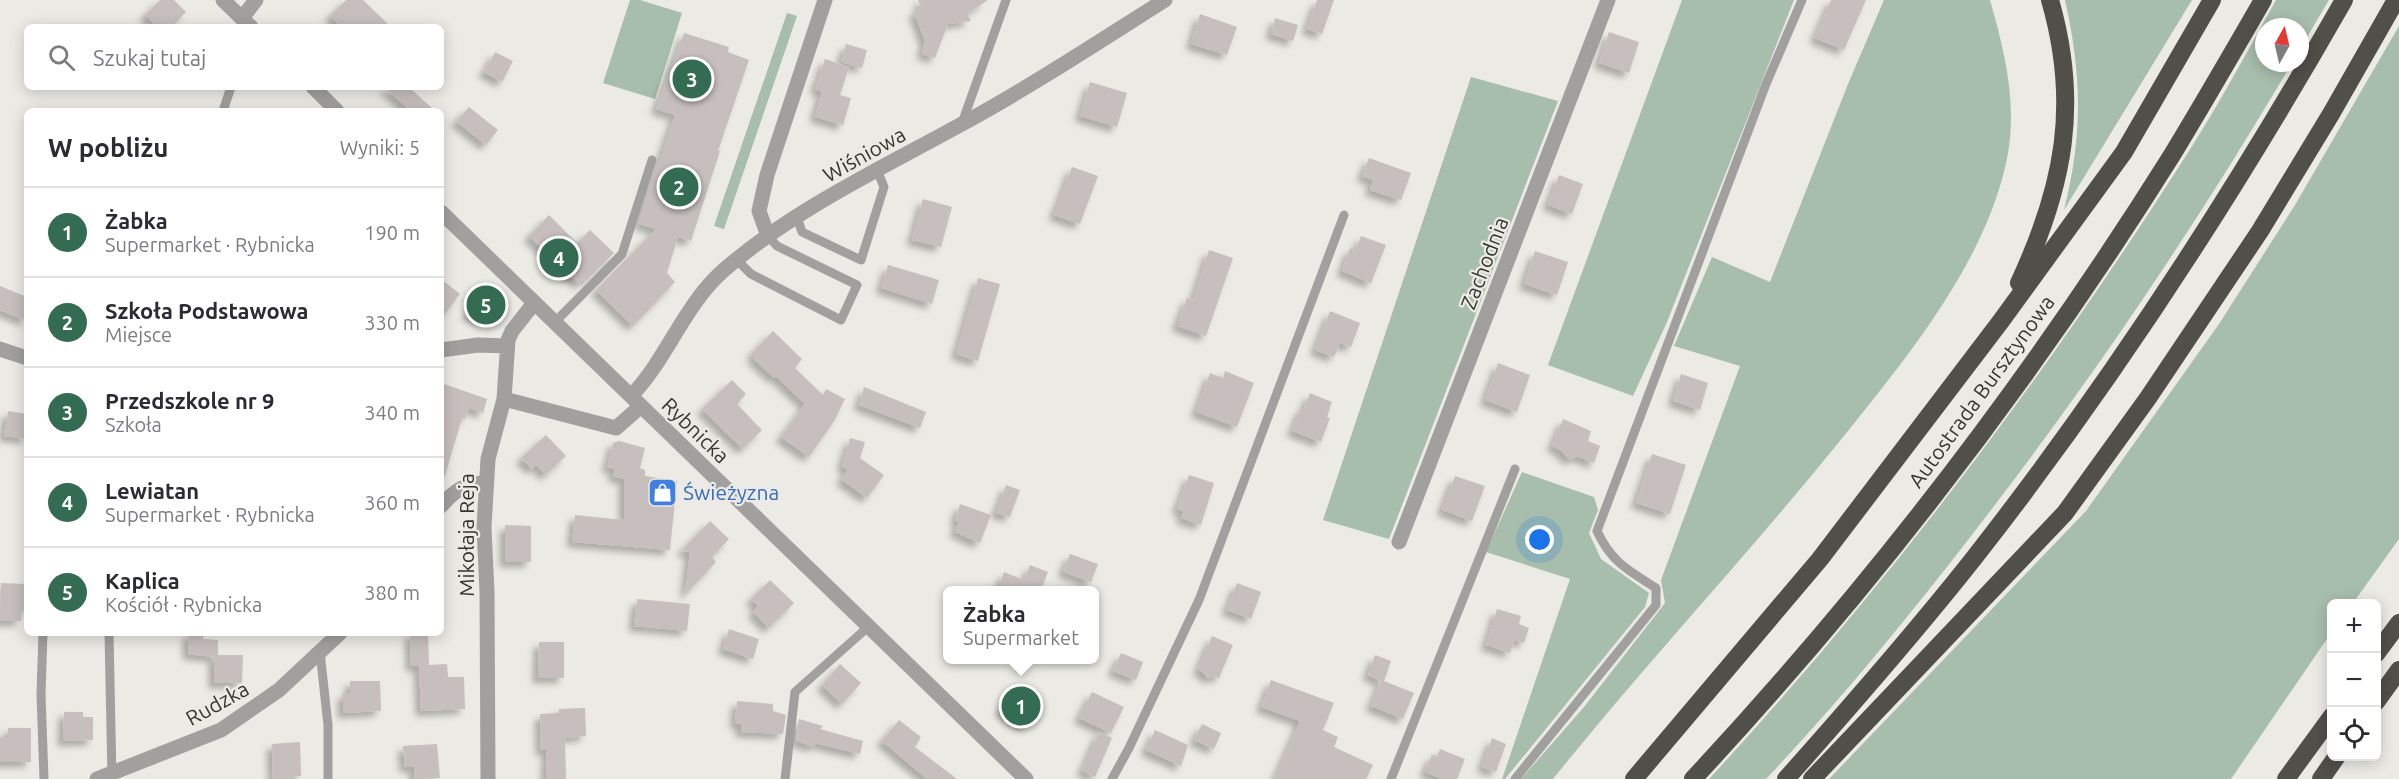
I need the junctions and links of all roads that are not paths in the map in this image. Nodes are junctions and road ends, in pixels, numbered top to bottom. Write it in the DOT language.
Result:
graph roads {
  1 [pos="223,0"];
  2 [pos="256,0"];
  3 [pos="825,0"];
  4 [pos="1006,0"];
  5 [pos="1165,0"];
  6 [pos="1608,0"];
  7 [pos="1802,0"];
  8 [pos="2050,0"];
  9 [pos="2212,0"];
  10 [pos="2263,0"];
  11 [pos="2344,0"];
  12 [pos="2396,0"];
  13 [pos="246,23"];
  14 [pos="230,90"];
  15 [pos="316,90"];
  16 [pos="224,108"];
  17 [pos="335,108"];
  18 [pos="962,125"];
  19 [pos="652,160"];
  20 [pos="877,170"];
  21 [pos="444,215"];
  22 [pos="1344,215"];
  23 [pos="796,217"];
  24 [pos="768,236"];
  25 [pos="737,260"];
  26 [pos="534,303"];
  27 [pos="2001,321"];
  28 [pos="555,322"];
  29 [pos="507,346"];
  30 [pos="0,350"];
  31 [pos="444,350"];
  32 [pos="24,357"];
  33 [pos="504,399"];
  34 [pos="636,401"];
  35 [pos="1515,469"];
  36 [pos="486,483"];
  37 [pos="444,503"];
  38 [pos="1399,542"];
  39 [pos="2399,623"];
  40 [pos="868,627"];
  41 [pos="43,636"];
  42 [pos="109,636"];
  43 [pos="337,636"];
  44 [pos="320,652"];
  45 [pos="2377,653"];
  46 [pos="2399,670"];
  47 [pos="2381,695"];
  48 [pos="2327,722"];
  49 [pos="2334,761"];
  50 [pos="112,776"];
  51 [pos="44,779"];
  52 [pos="97,779"];
  53 [pos="328,779"];
  54 [pos="488,779"];
  55 [pos="785,779"];
  56 [pos="1026,779"];
  57 [pos="1112,779"];
  58 [pos="1391,779"];
  59 [pos="1515,779"];
  60 [pos="1634,779"];
  61 [pos="1693,779"];
  62 [pos="1786,779"];
  63 [pos="1812,779"];
  64 [pos="2286,779"];
  65 [pos="2321,779"];
  1 -- 13 [label="street"];
  2 -- 13 [label="street"];
  3 -- 24 [label="street"];
  4 -- 18 [label="lane"];
  5 -- 18 [label="street, Wiśniowa"];
  6 -- 38 [label="street, Zachodnia"];
  7 -- 59 [label="lane"];
  8 -- 27 [label="highway"];
  9 -- 27 [label="highway"];
  10 -- 61 [label="highway, Autostrada Bursztynowa"];
  11 -- 62 [label="highway"];
  12 -- 63 [label="highway"];
  14 -- 16 [label="lane"];
  15 -- 17 [label="street"];
  18 -- 20 [label="street, Wiśniowa"];
  19 -- 28 [label="lane"];
  20 -- 23 [label="street, Wiśniowa"];
  20 -- 23 [label="lane"];
  21 -- 26 [label="street, Rybnicka"];
  22 -- 57 [label="lane"];
  23 -- 24 [label="street, Wiśniowa"];
  24 -- 25 [label="street, Wiśniowa"];
  24 -- 25 [label="lane"];
  25 -- 34 [label="street, Wiśniowa"];
  26 -- 28 [label="street, Rybnicka"];
  26 -- 29 [label="street, Mikołaja Reja"];
  27 -- 60 [label="highway"];
  28 -- 34 [label="street, Rybnicka"];
  29 -- 31 [label="street"];
  29 -- 33 [label="street, Mikołaja Reja"];
  30 -- 32 [label="street"];
  33 -- 34 [label="street, Wiśniowa"];
  33 -- 36 [label="street, Mikołaja Reja"];
  34 -- 40 [label="street, Rybnicka"];
  35 -- 58 [label="lane"];
  36 -- 37 [label="street"];
  36 -- 54 [label="street, Mikołaja Reja"];
  39 -- 45 [label="highway"];
  40 -- 55 [label="lane"];
  40 -- 56 [label="street, Rybnicka"];
  41 -- 51 [label="lane"];
  42 -- 50 [label="lane"];
  43 -- 44 [label="street, Rudzka"];
  44 -- 50 [label="street, Rudzka"];
  44 -- 53 [label="lane"];
  46 -- 47 [label="highway"];
  48 -- 64 [label="highway"];
  49 -- 65 [label="highway"];
  50 -- 52 [label="street, Rudzka"];
}
